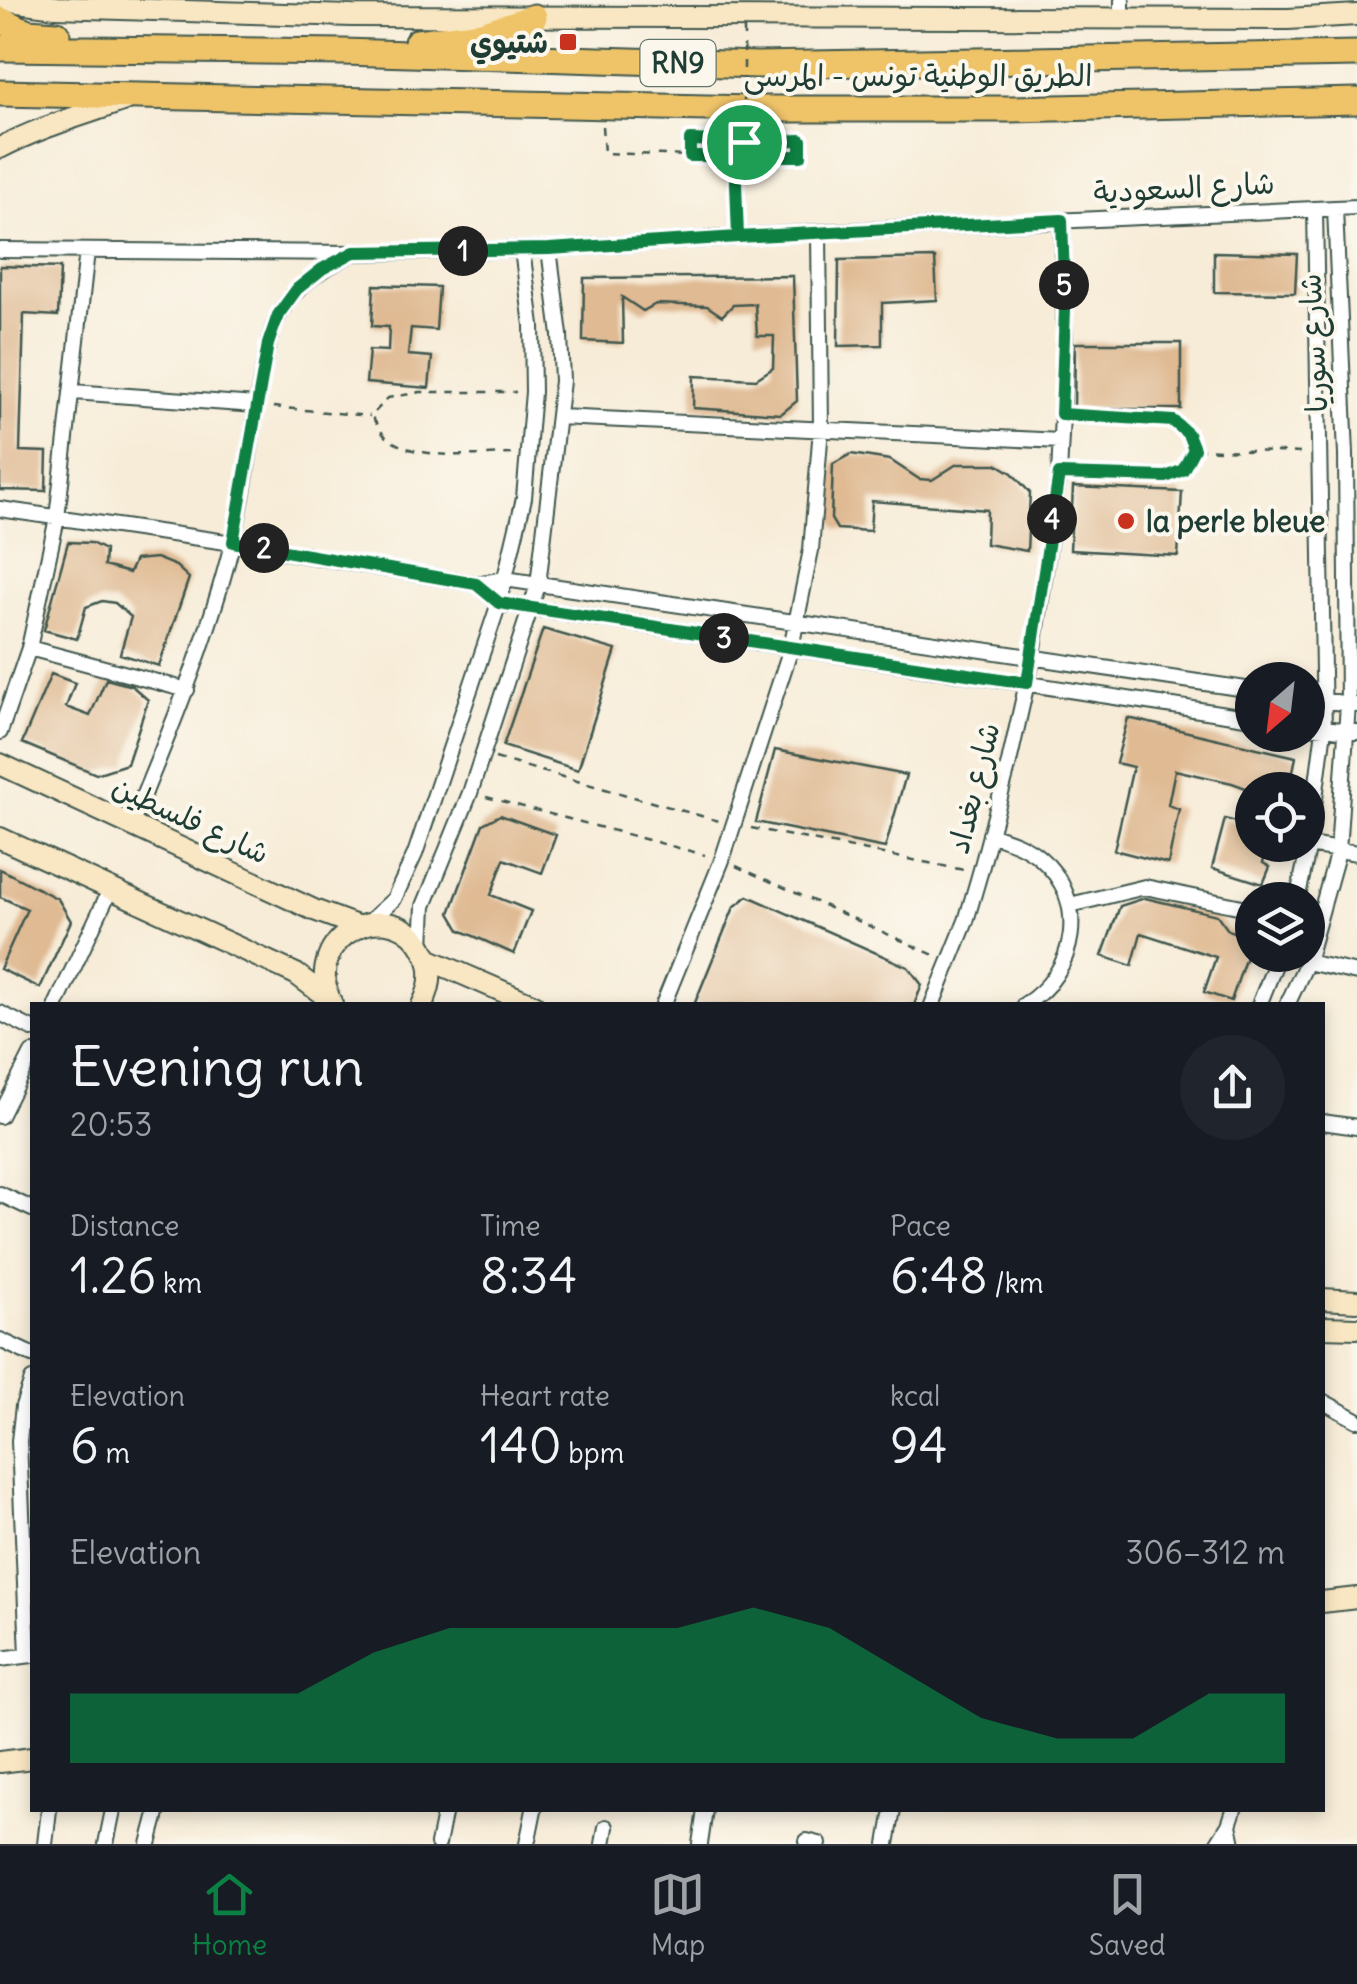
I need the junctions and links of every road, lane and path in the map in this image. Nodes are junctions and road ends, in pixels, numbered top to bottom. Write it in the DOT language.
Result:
graph roads {
  1 [pos="3,0"];
  2 [pos="227,6"];
  3 [pos="351,8"];
  4 [pos="533,8"];
  5 [pos="665,9"];
  6 [pos="1006,9"];
  7 [pos="1122,9"];
  8 [pos="721,10"];
  9 [pos="1288,10"];
  10 [pos="1357,15"];
  11 [pos="0,20"];
  12 [pos="744,30"];
  13 [pos="0,48"];
  14 [pos="222,50"];
  15 [pos="344,52"];
  16 [pos="1357,54"];
  17 [pos="0,93"];
  18 [pos="134,97"];
  19 [pos="1357,102"];
  20 [pos="601,105"];
  21 [pos="744,142"];
  22 [pos="0,148"];
  23 [pos="690,156"];
  24 [pos="735,156"];
  25 [pos="1357,207"];
  26 [pos="1316,209"];
  27 [pos="1334,209"];
  28 [pos="1062,220"];
  29 [pos="819,232"];
  30 [pos="738,237"];
  31 [pos="549,249"];
  32 [pos="0,250"];
  33 [pos="522,250"];
  34 [pos="87,251"];
  35 [pos="354,252"];
  36 [pos="73,392"];
  37 [pos="533,392"];
  38 [pos="256,406"];
  39 [pos="1061,414"];
  40 [pos="371,416"];
  41 [pos="559,417"];
  42 [pos="821,428"];
  43 [pos="1060,440"];
  44 [pos="1194,449"];
  45 [pos="1322,453"];
  46 [pos="529,454"];
  47 [pos="1352,454"];
  48 [pos="1059,474"];
  49 [pos="0,509"];
  50 [pos="57,518"];
  51 [pos="233,542"];
  52 [pos="505,579"];
  53 [pos="476,584"];
  54 [pos="538,584"];
  55 [pos="499,603"];
  56 [pos="530,608"];
  57 [pos="796,622"];
  58 [pos="28,648"];
  59 [pos="791,648"];
  60 [pos="1033,656"];
  61 [pos="1324,662"];
  62 [pos="1027,683"];
  63 [pos="1235,687"];
  64 [pos="186,690"];
  65 [pos="1325,701"];
  66 [pos="1352,704"];
  67 [pos="1235,715"];
  68 [pos="1325,729"];
  69 [pos="0,732"];
  70 [pos="1351,732"];
  71 [pos="0,764"];
  72 [pos="132,823"];
  73 [pos="990,834"];
  74 [pos="0,838"];
  75 [pos="1325,848"];
  76 [pos="1338,851"];
  77 [pos="1357,853"];
  78 [pos="110,890"];
  79 [pos="1325,898"];
  80 [pos="1070,905"];
  81 [pos="1235,905"];
  82 [pos="362,925"];
  83 [pos="425,952"];
  84 [pos="1325,966"];
  85 [pos="1272,972"];
  86 [pos="1302,972"];
  87 [pos="1357,973"];
  88 [pos="57,1002"];
  89 [pos="331,1002"];
  90 [pos="423,1002"];
  91 [pos="528,1002"];
  92 [pos="664,1002"];
  93 [pos="937,1002"];
  94 [pos="1029,1002"];
  95 [pos="1260,1002"];
  96 [pos="1288,1002"];
  97 [pos="0,1012"];
  98 [pos="30,1028"];
  99 [pos="30,1056"];
  100 [pos="0,1116"];
  101 [pos="1325,1122"];
  102 [pos="1357,1127"];
  103 [pos="0,1194"];
  104 [pos="30,1208"];
  105 [pos="1325,1299"];
  106 [pos="1357,1300"];
  107 [pos="1325,1327"];
  108 [pos="1357,1328"];
  109 [pos="0,1340"];
  110 [pos="30,1354"];
  111 [pos="30,1386"];
  112 [pos="1325,1403"];
  113 [pos="1357,1420"];
  114 [pos="1357,1598"];
  115 [pos="1325,1602"];
  116 [pos="30,1655"];
  117 [pos="0,1659"];
  118 [pos="30,1758"];
  119 [pos="0,1762"];
  120 [pos="50,1812"];
  121 [pos="113,1812"];
  122 [pos="157,1812"];
  123 [pos="445,1812"];
  124 [pos="534,1812"];
  125 [pos="705,1812"];
  126 [pos="893,1812"];
  127 [pos="1233,1812"];
  128 [pos="1229,1826"];
  129 [pos="606,1828"];
  130 [pos="45,1844"];
  131 [pos="106,1844"];
  132 [pos="149,1844"];
  133 [pos="438,1844"];
  134 [pos="527,1844"];
  135 [pos="603,1844"];
  136 [pos="700,1844"];
  137 [pos="886,1844"];
  138 [pos="1217,1844"];
  139 [pos="1233,1844"];
  1 -- 2 [label="street"];
  2 -- 3 [label="street"];
  3 -- 4 [label="street"];
  4 -- 5 [label="street"];
  4 -- 15 [label="highway"];
  5 -- 8 [label="street"];
  6 -- 7 [label="street"];
  6 -- 8 [label="street"];
  7 -- 9 [label="street"];
  9 -- 10 [label="street"];
  11 -- 14 [label="highway"];
  12 -- 21 [label="path, bridge"];
  13 -- 14 [label="highway, الطريق الوطنية تونس - المرسى / RN9"];
  14 -- 15 [label="highway, الطريق الوطنية تونس - المرسى / RN9"];
  15 -- 16 [label="highway, الطريق الوطنية تونس - المرسى / RN9"];
  17 -- 18 [label="highway, الطريق الوطنية تونس - المرسى / RN9"];
  18 -- 20 [label="highway, الطريق الوطنية تونس - المرسى / RN9"];
  18 -- 22 [label="street"];
  19 -- 20 [label="highway, الطريق الوطنية تونس - المرسى / RN9"];
  20 -- 23 [label="path"];
  21 -- 23 [label="path"];
  21 -- 24 [label="path"];
  23 -- 24 [label="path"];
  24 -- 30 [label="path"];
  25 -- 27 [label="street, شارع السعودية"];
  26 -- 27 [label="street, شارع السعودية"];
  26 -- 28 [label="street, شارع السعودية"];
  26 -- 45 [label="street, شارع سوريا"];
  27 -- 47 [label="street, شارع سوريا"];
  28 -- 29 [label="street, شارع السعودية"];
  28 -- 39 [label="street, شارع بغداد"];
  29 -- 30 [label="street, شارع السعودية"];
  29 -- 42 [label="street"];
  30 -- 31 [label="street, شارع السعودية"];
  31 -- 33 [label="street, شارع السعودية"];
  31 -- 41 [label="street"];
  32 -- 34 [label="street, شارع السعودية"];
  33 -- 35 [label="street, شارع السعودية"];
  33 -- 37 [label="street"];
  34 -- 35 [label="street, شارع السعودية"];
  34 -- 36 [label="street"];
  35 -- 38 [label="street"];
  36 -- 38 [label="street"];
  36 -- 50 [label="street"];
  37 -- 40 [label="path"];
  37 -- 46 [label="street"];
  38 -- 40 [label="path"];
  38 -- 51 [label="street"];
  39 -- 43 [label="street, شارع بغداد"];
  39 -- 44 [label="path"];
  40 -- 46 [label="path"];
  41 -- 42 [label="street"];
  41 -- 54 [label="street"];
  42 -- 43 [label="street"];
  42 -- 57 [label="street"];
  43 -- 48 [label="street, شارع بغداد"];
  44 -- 45 [label="path"];
  44 -- 48 [label="path"];
  45 -- 47 [label="street"];
  45 -- 61 [label="street, شارع سوريا"];
  46 -- 52 [label="street"];
  47 -- 66 [label="street, شارع سوريا"];
  48 -- 60 [label="street, شارع بغداد"];
  49 -- 50 [label="street"];
  50 -- 51 [label="street"];
  50 -- 58 [label="street"];
  51 -- 53 [label="street"];
  51 -- 64 [label="street"];
  52 -- 53 [label="street"];
  52 -- 54 [label="street"];
  52 -- 55 [label="street"];
  53 -- 55 [label="street"];
  54 -- 56 [label="street"];
  54 -- 57 [label="street"];
  55 -- 56 [label="street"];
  55 -- 82 [label="street"];
  56 -- 59 [label="street"];
  56 -- 83 [label="street"];
  57 -- 59 [label="street"];
  57 -- 60 [label="street"];
  58 -- 64 [label="street"];
  58 -- 69 [label="street"];
  59 -- 62 [label="street"];
  59 -- 92 [label="street"];
  60 -- 62 [label="street, شارع بغداد"];
  60 -- 63 [label="street"];
  62 -- 67 [label="street"];
  62 -- 73 [label="street, شارع بغداد"];
  64 -- 72 [label="street"];
  65 -- 66 [label="street"];
  66 -- 70 [label="street, شارع سوريا"];
  68 -- 70 [label="street"];
  70 -- 76 [label="street, شارع سوريا"];
  71 -- 72 [label="street, شارع فلسطين"];
  72 -- 82 [label="street, شارع فلسطين"];
  73 -- 80 [label="street"];
  73 -- 93 [label="street, شارع بغداد"];
  74 -- 78 [label="street"];
  75 -- 76 [label="street"];
  76 -- 77 [label="street"];
  76 -- 79 [label="street, شارع سوريا"];
  78 -- 88 [label="street"];
  78 -- 89 [label="street"];
  80 -- 81 [label="street"];
  80 -- 94 [label="street"];
  82 -- 83 [label="street, شارع فلسطين"];
  82 -- 89 [label="street"];
  83 -- 90 [label="street"];
  83 -- 91 [label="street"];
  84 -- 87 [label="street"];
  85 -- 95 [label="street"];
  86 -- 96 [label="street, شارع سوريا"];
  97 -- 98 [label="street"];
  99 -- 100 [label="street"];
  101 -- 102 [label="street"];
  103 -- 104 [label="street"];
  105 -- 106 [label="street"];
  107 -- 108 [label="street"];
  109 -- 110 [label="street"];
  111 -- 116 [label="street"];
  112 -- 113 [label="street"];
  114 -- 115 [label="street"];
  116 -- 117 [label="street"];
  118 -- 119 [label="street"];
  120 -- 130 [label="street"];
  121 -- 131 [label="street"];
  122 -- 132 [label="street"];
  123 -- 133 [label="street"];
  124 -- 134 [label="street"];
  125 -- 136 [label="street"];
  126 -- 137 [label="street"];
  127 -- 128 [label="street"];
  128 -- 138 [label="street"];
  128 -- 139 [label="street"];
  129 -- 135 [label="street"];
}
